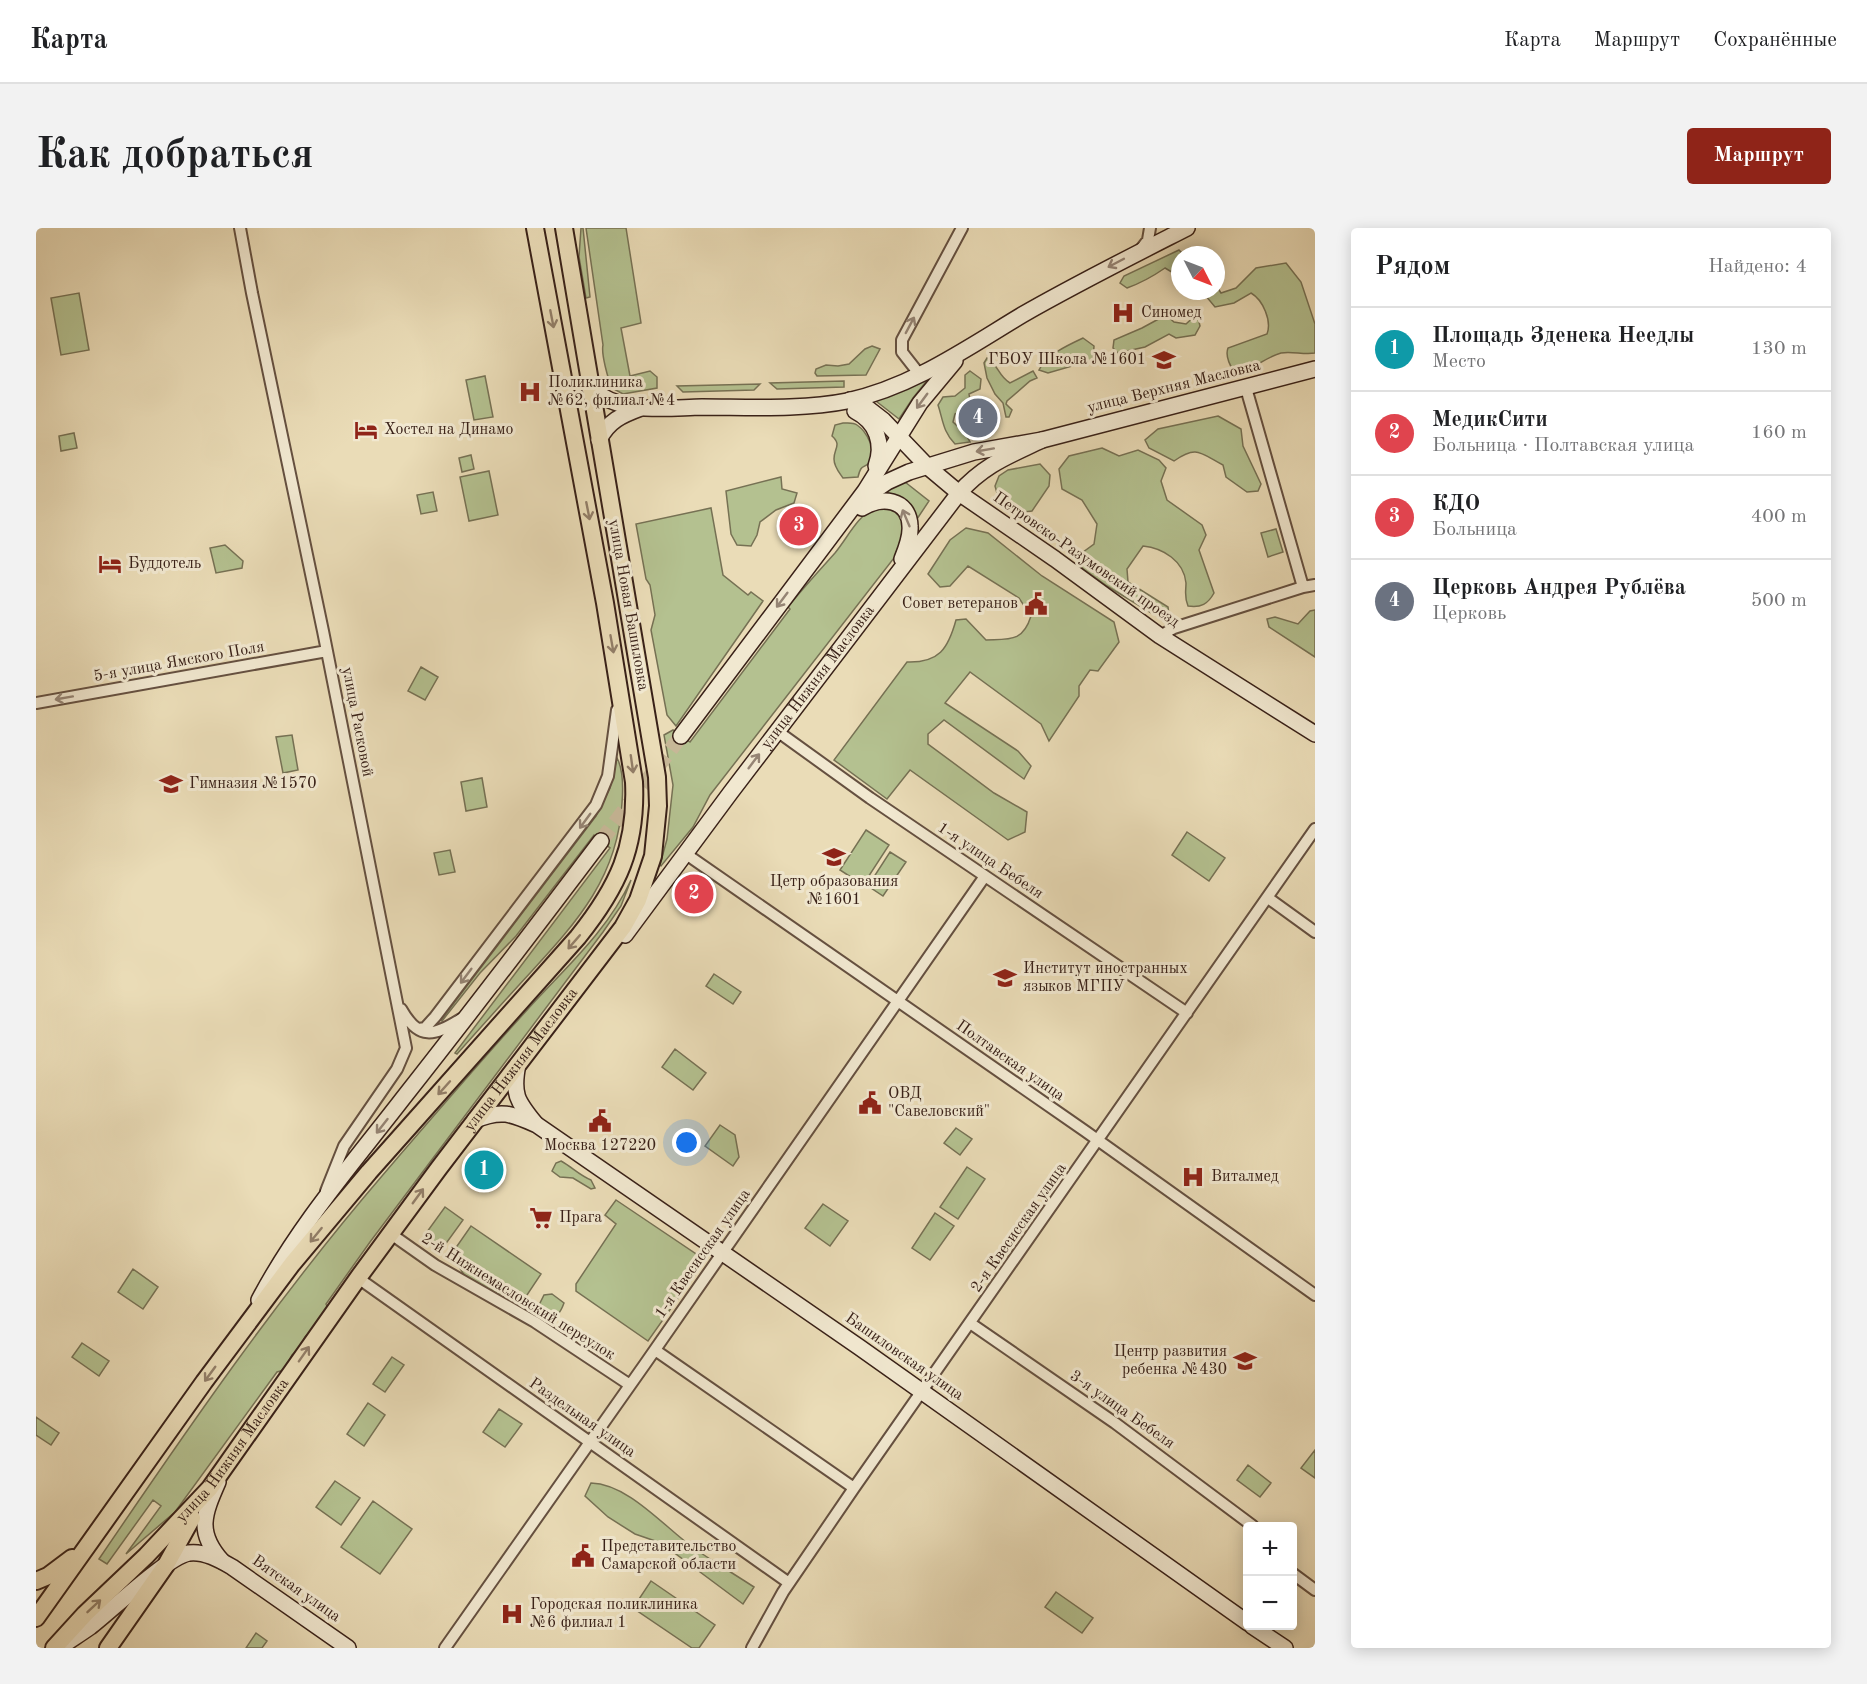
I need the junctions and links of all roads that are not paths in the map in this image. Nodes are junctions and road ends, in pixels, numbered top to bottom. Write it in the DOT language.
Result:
graph roads {
  1 [pos="240,228"];
  2 [pos="535,228"];
  3 [pos="564,228"];
  4 [pos="962,228"];
  5 [pos="1150,228"];
  6 [pos="1187,228"];
  7 [pos="1137,252"];
  8 [pos="968,348"];
  9 [pos="1315,369"];
  10 [pos="920,375"];
  11 [pos="589,387"];
  12 [pos="1246,388"];
  13 [pos="850,400"];
  14 [pos="829,404"];
  15 [pos="641,408"];
  16 [pos="899,436"];
  17 [pos="599,440"];
  18 [pos="1042,440"];
  19 [pos="928,467"];
  20 [pos="959,493"];
  21 [pos="860,498"];
  22 [pos="835,531"];
  23 [pos="897,573"];
  24 [pos="1315,585"];
  25 [pos="1303,587"];
  26 [pos="1160,636"];
  27 [pos="327,651"];
  28 [pos="619,685"];
  29 [pos="36,703"];
  30 [pos="777,731"];
  31 [pos="1315,734"];
  32 [pos="681,736"];
  33 [pos="1315,829"];
  34 [pos="601,841"];
  35 [pos="686,854"];
  36 [pos="985,876"];
  37 [pos="1268,898"];
  38 [pos="1315,932"];
  39 [pos="592,969"];
  40 [pos="396,998"];
  41 [pos="898,1001"];
  42 [pos="470,1013"];
  43 [pos="1187,1013"];
  44 [pos="419,1029"];
  45 [pos="518,1064"];
  46 [pos="476,1120"];
  47 [pos="537,1125"];
  48 [pos="1099,1140"];
  49 [pos="321,1202"];
  50 [pos="391,1234"];
  51 [pos="722,1252"];
  52 [pos="358,1278"];
  53 [pos="1315,1295"];
  54 [pos="970,1323"];
  55 [pos="244,1326"];
  56 [pos="655,1350"];
  57 [pos="630,1385"];
  58 [pos="922,1391"];
  59 [pos="590,1442"];
  60 [pos="223,1469"];
  61 [pos="210,1488"];
  62 [pos="854,1488"];
  63 [pos="105,1522"];
  64 [pos="1246,1522"];
  65 [pos="222,1561"];
  66 [pos="166,1565"];
  67 [pos="1297,1576"];
  68 [pos="36,1581"];
  69 [pos="789,1583"];
  70 [pos="1315,1590"];
  71 [pos="36,1618"];
  72 [pos="1243,1619"];
  73 [pos="1258,1630"];
  74 [pos="54,1648"];
  75 [pos="59,1648"];
  76 [pos="108,1648"];
  77 [pos="348,1648"];
  78 [pos="445,1648"];
  79 [pos="752,1648"];
  80 [pos="1285,1648"];
  1 -- 27 [label="street, улица Расковой"];
  2 -- 28 [label="main road, улица Новая Башиловка, one-way"];
  3 -- 11 [label="main road, улица Новая Башиловка"];
  10 -- 4 [label="street, one-way"];
  5 -- 7 [label="street"];
  6 -- 7 [label="street"];
  7 -- 8 [label="street, one-way"];
  8 -- 10 [label="street"];
  8 -- 16 [label="street, one-way"];
  9 -- 12 [label="street, улица Верхняя Масловка"];
  10 -- 13 [label="street"];
  11 -- 15 [label="street"];
  11 -- 17 [label="main road, улица Новая Башиловка"];
  12 -- 18 [label="street, улица Верхняя Масловка"];
  12 -- 25 [label="street"];
  13 -- 14 [label="street"];
  13 -- 16 [label="street, Петровско-Разумовский проезд"];
  14 -- 15 [label="street"];
  14 -- 21 [label="street"];
  15 -- 17 [label="street"];
  16 -- 19 [label="street, Петровско-Разумовский проезд"];
  16 -- 21 [label="street"];
  17 -- 39 [label="main road, улица Новая Башиловка"];
  18 -- 19 [label="street, улица Верхняя Масловка, one-way"];
  18 -- 20 [label="street, улица Верхняя Масловка"];
  19 -- 20 [label="street, Петровско-Разумовский проезд"];
  19 -- 21 [label="street, улица Верхняя Масловка"];
  20 -- 23 [label="street, улица Нижняя Масловка"];
  20 -- 26 [label="street, Петровско-Разумовский проезд"];
  21 -- 22 [label="street"];
  23 -- 22 [label="street, one-way"];
  22 -- 32 [label="street, one-way"];
  23 -- 30 [label="street, улица Нижняя Масловка"];
  24 -- 25 [label="street"];
  25 -- 26 [label="street"];
  26 -- 31 [label="street, Петровско-Разумовский проезд"];
  27 -- 29 [label="street, 5-я улица Ямского Поля, one-way"];
  27 -- 40 [label="street, улица Расковой"];
  28 -- 44 [label="street, one-way"];
  28 -- 55 [label="main road, one-way"];
  35 -- 30 [label="street, улица Нижняя Масловка, one-way"];
  30 -- 36 [label="street, 1-я улица Бебеля"];
  33 -- 37 [label="street, 2-я Квесисская улица"];
  34 -- 42 [label="street"];
  35 -- 39 [label="street, улица Нижняя Масловка"];
  35 -- 41 [label="street, Полтавская улица"];
  36 -- 41 [label="street, 1-я Квесисская улица"];
  36 -- 43 [label="street, 1-я улица Бебеля"];
  37 -- 38 [label="street"];
  37 -- 43 [label="street, 2-я Квесисская улица"];
  39 -- 45 [label="main road, улица Нижняя Масловка"];
  40 -- 44 [label="street"];
  40 -- 49 [label="street, улица Расковой"];
  41 -- 48 [label="street, Полтавская улица"];
  41 -- 51 [label="street, 1-я Квесисская улица"];
  42 -- 44 [label="street"];
  42 -- 49 [label="street, one-way"];
  43 -- 48 [label="street, 2-я Квесисская улица"];
  45 -- 46 [label="main road, улица Нижняя Масловка"];
  45 -- 47 [label="street, Башиловская улица"];
  46 -- 47 [label="street, Башиловская улица"];
  50 -- 46 [label="main road, улица Нижняя Масловка, one-way"];
  47 -- 51 [label="street, Башиловская улица"];
  48 -- 53 [label="street, Полтавская улица"];
  48 -- 54 [label="street, 2-я Квесисская улица"];
  49 -- 55 [label="street"];
  50 -- 52 [label="main road, улица Нижняя Масловка"];
  50 -- 57 [label="street, 2-й Нижнемасловский переулок"];
  51 -- 56 [label="street, 1-я Квесисская улица"];
  51 -- 58 [label="street, Башиловская улица"];
  52 -- 59 [label="street, Раздельная улица"];
  60 -- 52 [label="main road, улица Нижняя Масловка, one-way"];
  54 -- 58 [label="street, 2-я Квесисская улица"];
  54 -- 64 [label="street, 3-я улица Бебеля"];
  55 -- 63 [label="main road, one-way"];
  56 -- 57 [label="street, 1-я Квесисская улица"];
  56 -- 62 [label="street"];
  57 -- 59 [label="street, 1-я Квесисская улица"];
  58 -- 62 [label="street, 2-я Квесисская улица"];
  58 -- 72 [label="street, Башиловская улица"];
  59 -- 69 [label="street, Раздельная улица"];
  59 -- 78 [label="street, 1-я Квесисская улица"];
  60 -- 61 [label="main road, улица Нижняя Масловка"];
  60 -- 65 [label="street, Вятская улица"];
  61 -- 66 [label="main road"];
  74 -- 61 [label="main road, улица Нижняя Масловка, one-way"];
  62 -- 69 [label="street, 2-я Квесисская улица"];
  63 -- 68 [label="main road"];
  63 -- 71 [label="main road"];
  65 -- 66 [label="street, Вятская улица"];
  65 -- 77 [label="street, Вятская улица"];
  66 -- 75 [label="street, Вятская улица"];
  66 -- 76 [label="main road"];
  67 -- 70 [label="street"];
  69 -- 79 [label="street, 2-я Квесисская улица"];
  73 -- 80 [label="street"];
}
